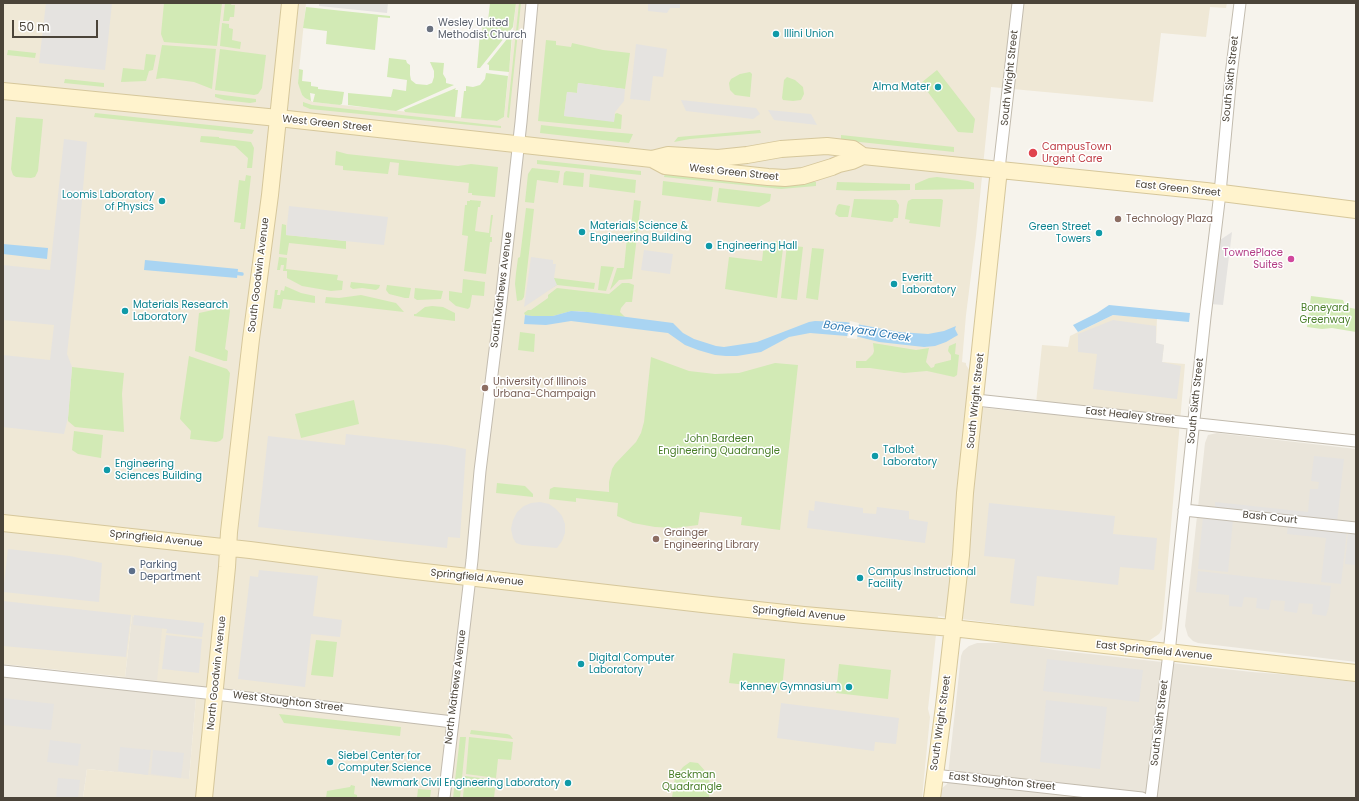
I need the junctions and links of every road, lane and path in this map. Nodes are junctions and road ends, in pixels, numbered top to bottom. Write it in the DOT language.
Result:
graph roads {
  1 [pos="290,3"];
  2 [pos="532,3"];
  3 [pos="1018,3"];
  4 [pos="1240,3"];
  5 [pos="3,91"];
  6 [pos="278,118"];
  7 [pos="519,144"];
  8 [pos="863,156"];
  9 [pos="652,159"];
  10 [pos="999,169"];
  11 [pos="1220,193"];
  12 [pos="1356,210"];
  13 [pos="976,400"];
  14 [pos="1194,423"];
  15 [pos="1356,441"];
  16 [pos="1184,510"];
  17 [pos="3,523"];
  18 [pos="1356,528"];
  19 [pos="229,548"];
  20 [pos="469,577"];
  21 [pos="952,628"];
  22 [pos="1169,653"];
  23 [pos="3,671"];
  24 [pos="1356,673"];
  25 [pos="215,694"];
  26 [pos="453,722"];
  27 [pos="934,775"];
  28 [pos="204,798"];
  29 [pos="444,798"];
  30 [pos="932,798"];
  31 [pos="1142,798"];
  32 [pos="1151,798"];
  1 -- 6 [label="street, South Goodwin Avenue"];
  2 -- 7 [label="street, South Mathews Avenue"];
  3 -- 10 [label="street, South Wright Street"];
  4 -- 11 [label="street, South Sixth Street"];
  5 -- 6 [label="street, West Green Street"];
  6 -- 7 [label="street, West Green Street"];
  6 -- 19 [label="street, South Goodwin Avenue"];
  7 -- 9 [label="street, West Green Street"];
  7 -- 20 [label="street, South Mathews Avenue"];
  8 -- 9 [label="street, West Green Street"];
  8 -- 9 [label="street, West Green Street"];
  8 -- 10 [label="street, West Green Street"];
  10 -- 11 [label="street, East Green Street"];
  10 -- 13 [label="street, South Wright Street"];
  11 -- 12 [label="street, East Green Street"];
  11 -- 14 [label="street, South Sixth Street"];
  13 -- 14 [label="street, East Healey Street"];
  13 -- 21 [label="street, South Wright Street"];
  14 -- 15 [label="street, East Healey Street"];
  14 -- 16 [label="street, South Sixth Street"];
  16 -- 18 [label="street, Bash Court"];
  16 -- 22 [label="street, South Sixth Street"];
  17 -- 19 [label="street, Springfield Avenue"];
  19 -- 20 [label="street, Springfield Avenue"];
  19 -- 25 [label="street, North Goodwin Avenue"];
  20 -- 21 [label="street, Springfield Avenue"];
  20 -- 26 [label="street, North Mathews Avenue"];
  21 -- 22 [label="street, East Springfield Avenue"];
  21 -- 27 [label="street, South Wright Street"];
  22 -- 24 [label="street, East Springfield Avenue"];
  22 -- 32 [label="street, South Sixth Street"];
  23 -- 25 [label="street, West Stoughton Street"];
  25 -- 26 [label="street, West Stoughton Street"];
  25 -- 28 [label="street, North Goodwin Avenue"];
  26 -- 29 [label="street, North Mathews Avenue"];
  27 -- 30 [label="street, South Wright Street"];
  27 -- 31 [label="street, East Stoughton Street"];
}
